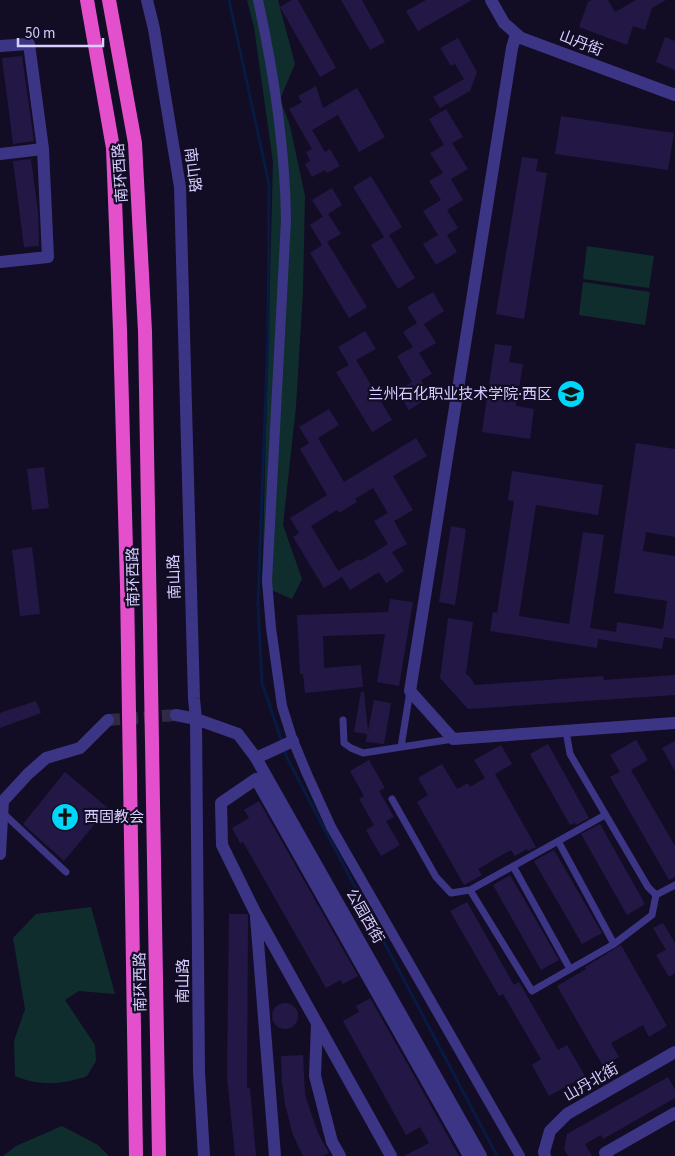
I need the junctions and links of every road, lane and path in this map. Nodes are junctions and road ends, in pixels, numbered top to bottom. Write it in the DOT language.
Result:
graph roads {
  1 [pos="87,0"];
  2 [pos="109,0"];
  3 [pos="147,0"];
  4 [pos="258,0"];
  5 [pos="492,0"];
  6 [pos="516,34"];
  7 [pos="0,46"];
  8 [pos="675,95"];
  9 [pos="43,149"];
  10 [pos="0,154"];
  11 [pos="0,262"];
  12 [pos="410,691"];
  13 [pos="176,714"];
  14 [pos="196,719"];
  15 [pos="108,720"];
  16 [pos="343,720"];
  17 [pos="675,723"];
  18 [pos="566,731"];
  19 [pos="452,739"];
  20 [pos="290,742"];
  21 [pos="401,748"];
  22 [pos="262,755"];
  23 [pos="392,799"];
  24 [pos="2,812"];
  25 [pos="605,814"];
  26 [pos="558,841"];
  27 [pos="0,854"];
  28 [pos="512,866"];
  29 [pos="66,872"];
  30 [pos="675,885"];
  31 [pos="470,890"];
  32 [pos="656,895"];
  33 [pos="255,912"];
  34 [pos="614,944"];
  35 [pos="570,969"];
  36 [pos="318,1024"];
  37 [pos="673,1058"];
  38 [pos="675,1113"];
  39 [pos="136,1156"];
  40 [pos="159,1156"];
  41 [pos="204,1156"];
  42 [pos="275,1156"];
  43 [pos="340,1156"];
  44 [pos="391,1156"];
  45 [pos="468,1156"];
  46 [pos="481,1156"];
  47 [pos="520,1156"];
  48 [pos="545,1156"];
  49 [pos="607,1156"];
  1 -- 39 [label="highway, 南环西路"];
  2 -- 40 [label="highway, 南环西路"];
  3 -- 14 [label="street, 南山路"];
  4 -- 20 [label="street"];
  5 -- 6 [label="street, 山丹街"];
  6 -- 8 [label="street, 山丹街"];
  6 -- 12 [label="street"];
  7 -- 9 [label="street"];
  9 -- 10 [label="street"];
  9 -- 11 [label="street"];
  12 -- 19 [label="street"];
  12 -- 21 [label="lane"];
  13 -- 14 [label="street, 公园西街"];
  14 -- 22 [label="street, 公园西街"];
  14 -- 41 [label="street, 南山路"];
  15 -- 24 [label="street"];
  16 -- 21 [label="lane"];
  17 -- 18 [label="street"];
  18 -- 19 [label="street"];
  18 -- 25 [label="lane"];
  19 -- 21 [label="lane"];
  20 -- 22 [label="street"];
  20 -- 47 [label="street"];
  22 -- 46 [label="street, 公园西街"];
  23 -- 31 [label="lane"];
  24 -- 27 [label="street"];
  24 -- 29 [label="lane"];
  25 -- 26 [label="lane"];
  25 -- 32 [label="lane"];
  26 -- 28 [label="lane"];
  26 -- 34 [label="lane"];
  28 -- 31 [label="lane"];
  28 -- 35 [label="lane"];
  30 -- 32 [label="lane"];
  31 -- 35 [label="lane"];
  32 -- 34 [label="lane"];
  33 -- 36 [label="street"];
  33 -- 42 [label="street"];
  33 -- 45 [label="street"];
  34 -- 35 [label="lane"];
  36 -- 43 [label="street"];
  36 -- 44 [label="street"];
  37 -- 48 [label="street, 山丹北街"];
  38 -- 49 [label="street"];
}
